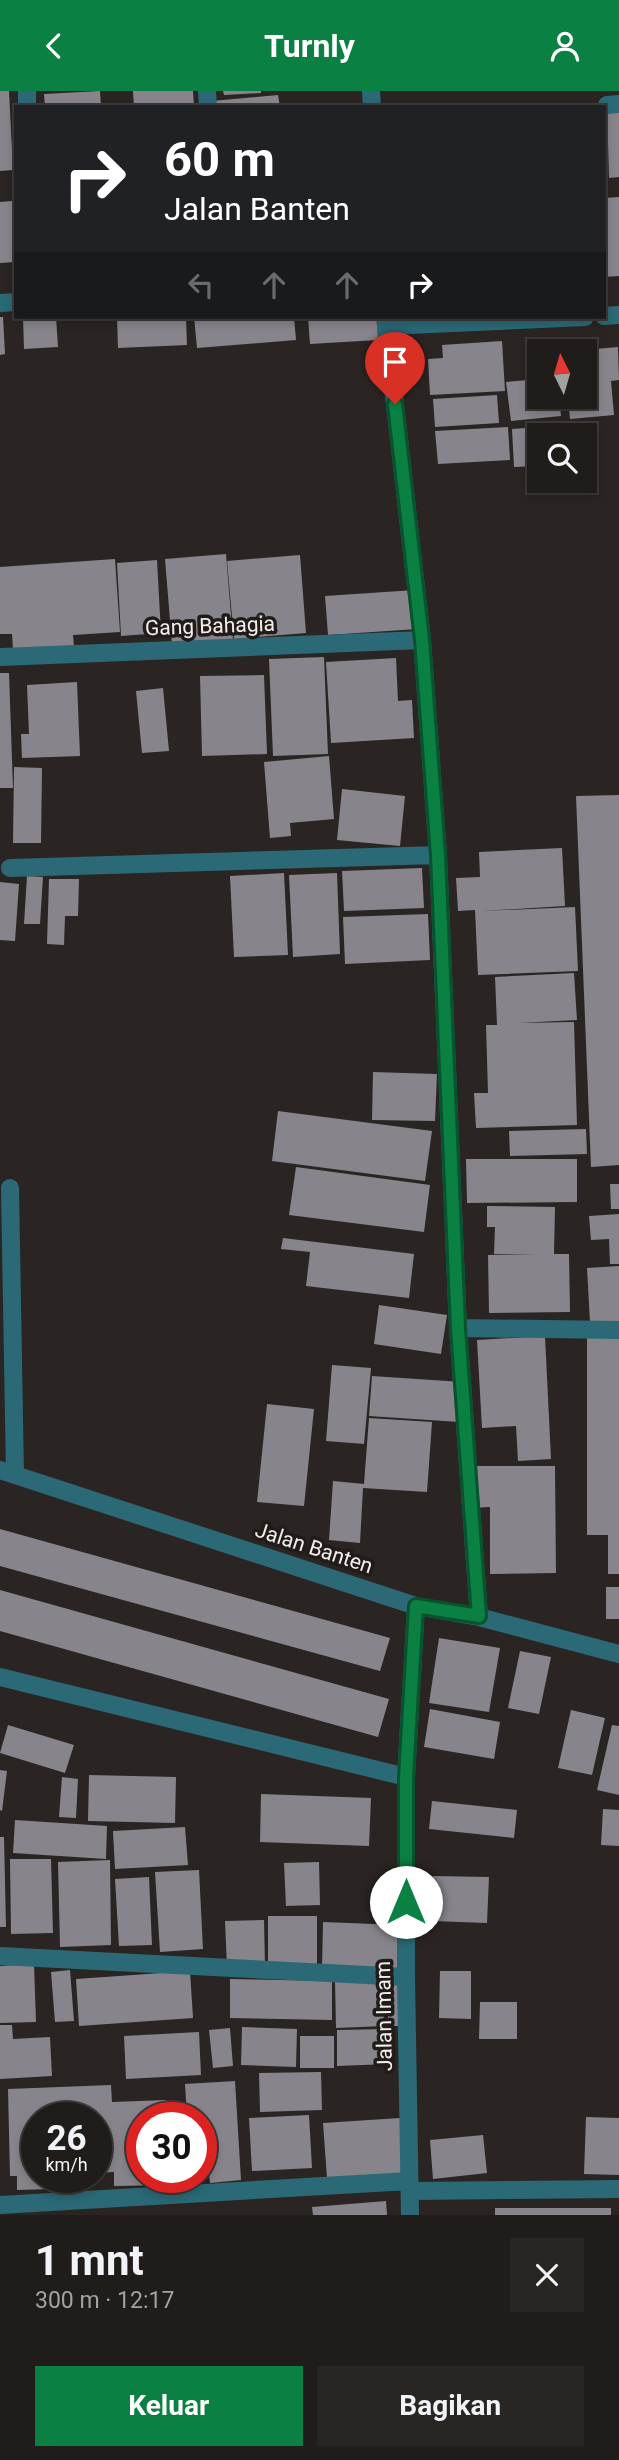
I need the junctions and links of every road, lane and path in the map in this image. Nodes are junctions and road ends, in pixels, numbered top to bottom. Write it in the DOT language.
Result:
graph roads {
  1 [pos="485,319"];
  2 [pos="385,321"];
  3 [pos="422,640"];
  4 [pos="0,657"];
  5 [pos="438,855"];
  6 [pos="10,868"];
  7 [pos="10,1188"];
  8 [pos="458,1328"];
  9 [pos="619,1330"];
  10 [pos="8,1472"];
  11 [pos="416,1606"];
  12 [pos="479,1616"];
  13 [pos="619,1654"];
  14 [pos="0,1677"];
  15 [pos="406,1777"];
  16 [pos="0,1956"];
  17 [pos="406,1977"];
  18 [pos="409,2186"];
  19 [pos="619,2189"];
  20 [pos="0,2205"];
  21 [pos="410,2215"];
  1 -- 2 [label="street"];
  2 -- 3 [label="street"];
  3 -- 4 [label="street, Gang Bahagia"];
  3 -- 5 [label="street"];
  5 -- 6 [label="street"];
  5 -- 8 [label="street"];
  7 -- 10 [label="street"];
  8 -- 9 [label="street"];
  8 -- 12 [label="street"];
  10 -- 11 [label="street, Jalan Banten"];
  11 -- 12 [label="street, Jalan Banten"];
  11 -- 15 [label="street, Jalan Imam"];
  12 -- 13 [label="street, Jalan Banten"];
  14 -- 15 [label="street"];
  15 -- 17 [label="street, Jalan Imam"];
  16 -- 17 [label="street"];
  17 -- 18 [label="street, Jalan Imam"];
  18 -- 19 [label="street"];
  18 -- 20 [label="street"];
  18 -- 21 [label="street, Jalan Imam"];
}
